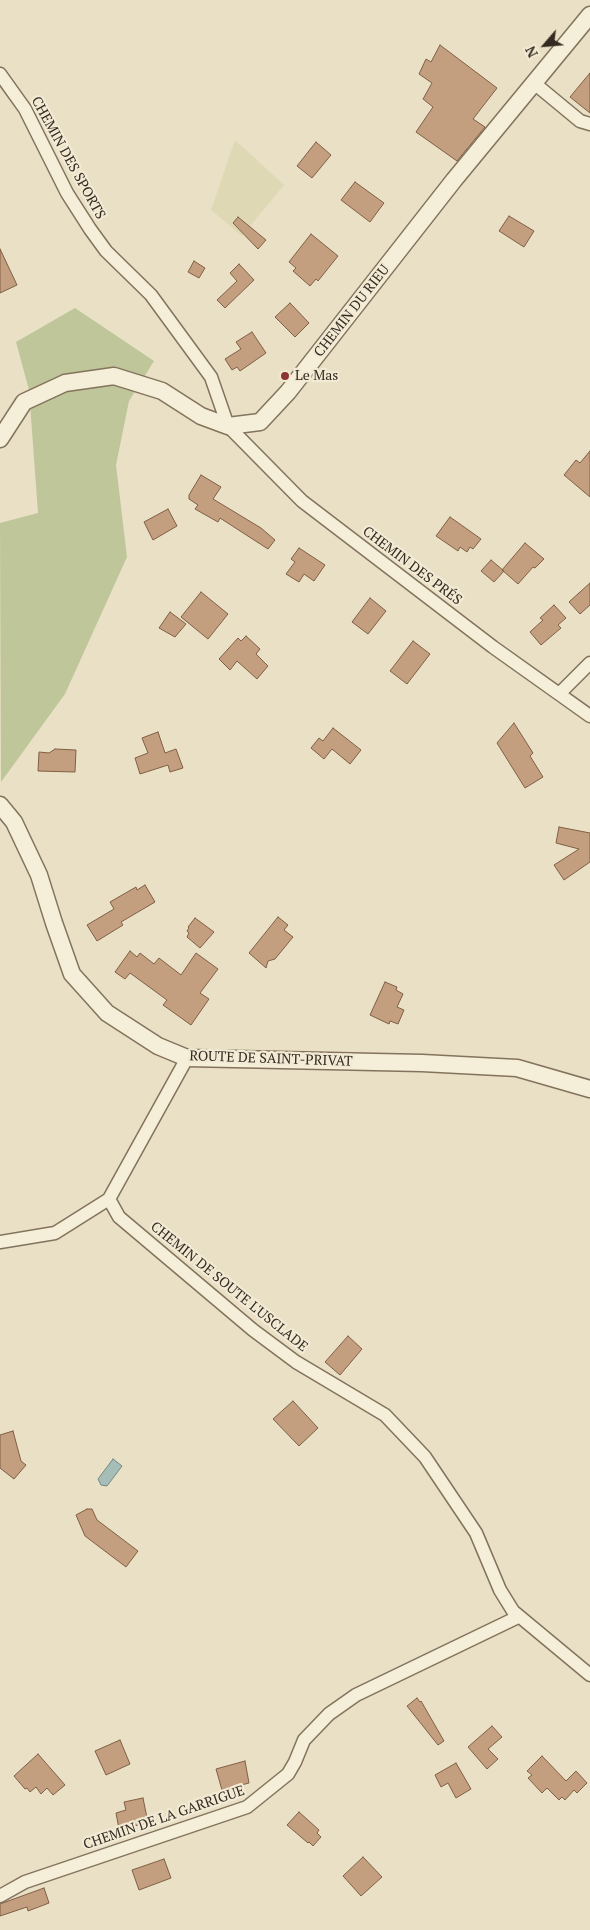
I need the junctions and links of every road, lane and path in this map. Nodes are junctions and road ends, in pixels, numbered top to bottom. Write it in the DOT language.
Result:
graph roads {
  1 [pos="590,15"];
  2 [pos="0,74"];
  3 [pos="534,83"];
  4 [pos="590,124"];
  5 [pos="228,426"];
  6 [pos="0,439"];
  7 [pos="590,663"];
  8 [pos="559,694"];
  9 [pos="590,716"];
  10 [pos="0,805"];
  11 [pos="187,1058"];
  12 [pos="590,1089"];
  13 [pos="109,1199"];
  14 [pos="0,1242"];
  15 [pos="518,1617"];
  16 [pos="590,1675"];
  17 [pos="0,1896"];
  1 -- 3 [label="street, CHEMIN DU RIEU"];
  2 -- 5 [label="street, CHEMIN DES SPORTS"];
  3 -- 4 [label="street"];
  3 -- 5 [label="street, CHEMIN DU RIEU"];
  5 -- 6 [label="street, CHEMIN DU RIEU"];
  5 -- 8 [label="street, CHEMIN DES PRÉS"];
  7 -- 8 [label="street"];
  8 -- 9 [label="street, CHEMIN DES PRÉS"];
  10 -- 11 [label="street, ROUTE DE SAINT-PRIVAT"];
  11 -- 12 [label="street, ROUTE DE SAINT-PRIVAT"];
  11 -- 13 [label="street"];
  13 -- 14 [label="street"];
  13 -- 15 [label="street, CHEMIN DE SOUTE L'USCLADE"];
  15 -- 16 [label="street, CHEMIN DE SOUTE L'USCLADE"];
  15 -- 17 [label="street, CHEMIN DE LA GARRIGUE"];
}
